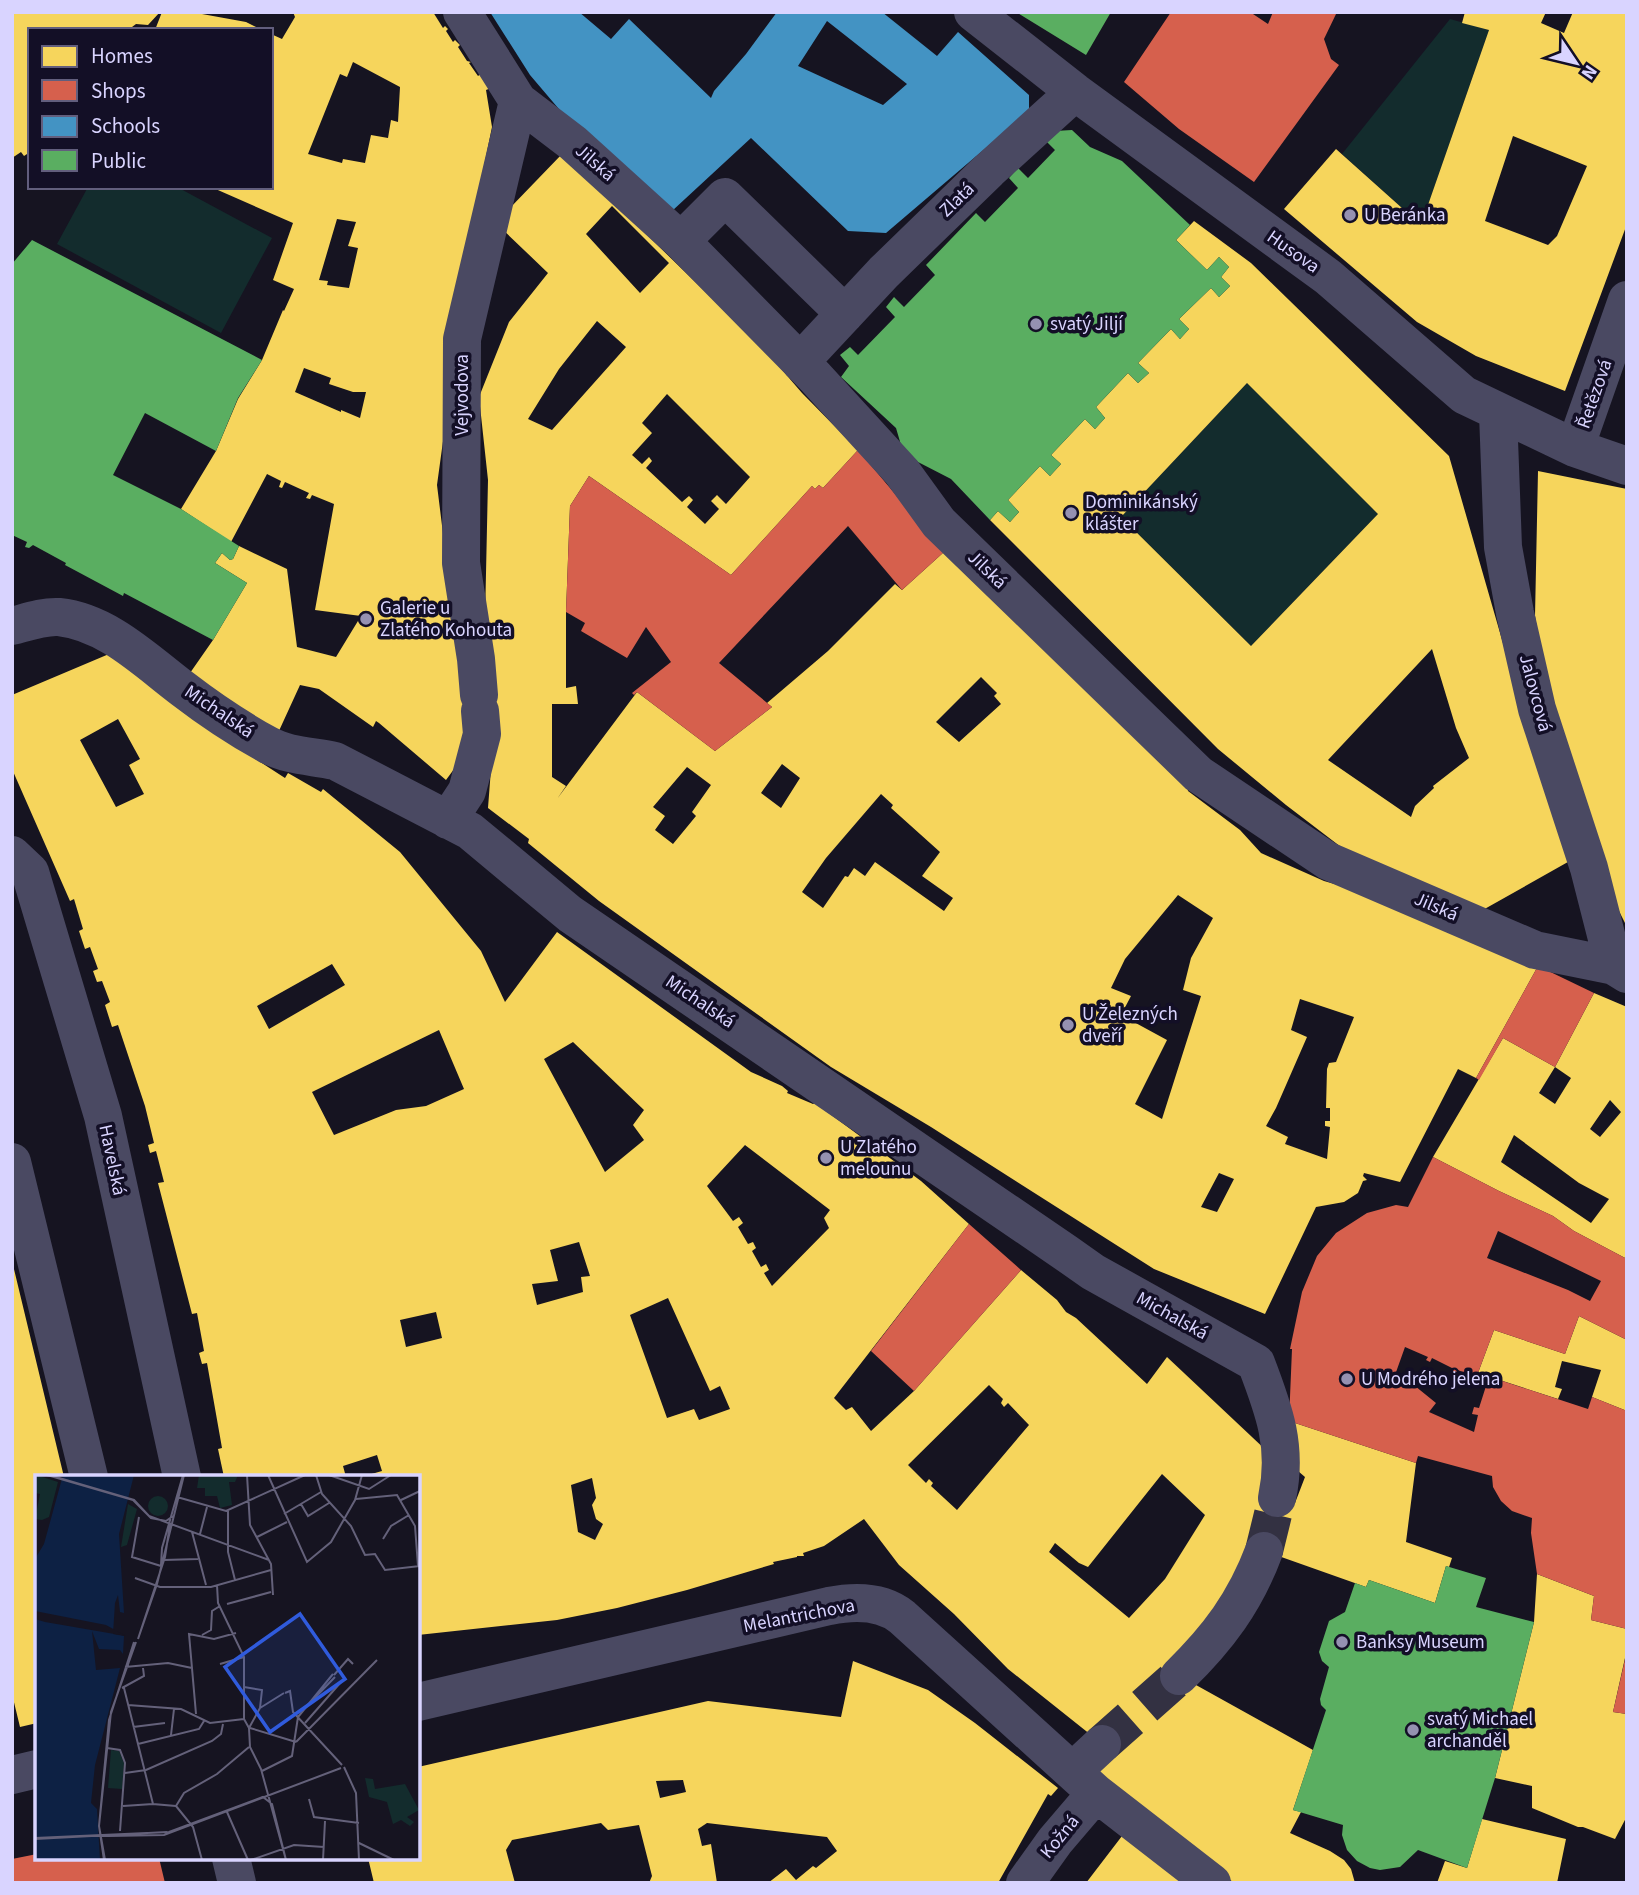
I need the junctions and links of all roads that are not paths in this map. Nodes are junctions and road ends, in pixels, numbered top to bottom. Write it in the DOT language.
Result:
graph roads {
  1 [pos="462,12"];
  2 [pos="973,12"];
  3 [pos="1074,92"];
  4 [pos="518,101"];
  5 [pos="681,241"];
  6 [pos="1627,300"];
  7 [pos="845,314"];
  8 [pos="800,362"];
  9 [pos="1499,413"];
  10 [pos="1575,448"];
  11 [pos="1627,466"];
  12 [pos="12,626"];
  13 [pos="448,820"];
  14 [pos="12,855"];
  15 [pos="1620,970"];
  16 [pos="12,1162"];
  17 [pos="89,1475"];
  18 [pos="182,1475"];
  19 [pos="1277,1498"];
  20 [pos="1264,1551"];
  21 [pos="1179,1676"];
  22 [pos="420,1702"];
  23 [pos="1102,1744"];
  24 [pos="35,1769"];
  25 [pos="12,1775"];
  26 [pos="1085,1782"];
  27 [pos="231,1860"];
  28 [pos="237,1883"];
  29 [pos="1025,1883"];
  30 [pos="1212,1883"];
  1 -- 4 [label="street, Jilská"];
  2 -- 3 [label="street, Husova"];
  3 -- 7 [label="street, Zlatá"];
  3 -- 9 [label="street, Husova"];
  4 -- 5 [label="street, Jilská"];
  4 -- 13 [label="street, Vejvodova"];
  5 -- 7 [label="street"];
  5 -- 8 [label="street, Jilská"];
  6 -- 10 [label="street, Řetězová"];
  7 -- 8 [label="street, Zlatá"];
  8 -- 15 [label="street, Jilská"];
  9 -- 10 [label="street, Husova"];
  9 -- 15 [label="street, Jalovcová"];
  10 -- 11 [label="street, Husova"];
  12 -- 13 [label="street, Michalská"];
  13 -- 19 [label="street, Michalská"];
  14 -- 18 [label="street, Havelská"];
  16 -- 17 [label="street"];
  20 -- 21 [label="street"];
  22 -- 26 [label="street, Melantrichova"];
  23 -- 26 [label="street"];
  24 -- 25 [label="street"];
  26 -- 29 [label="street, Kožná"];
  26 -- 30 [label="street, Melantrichova"];
  27 -- 28 [label="street"];
}
